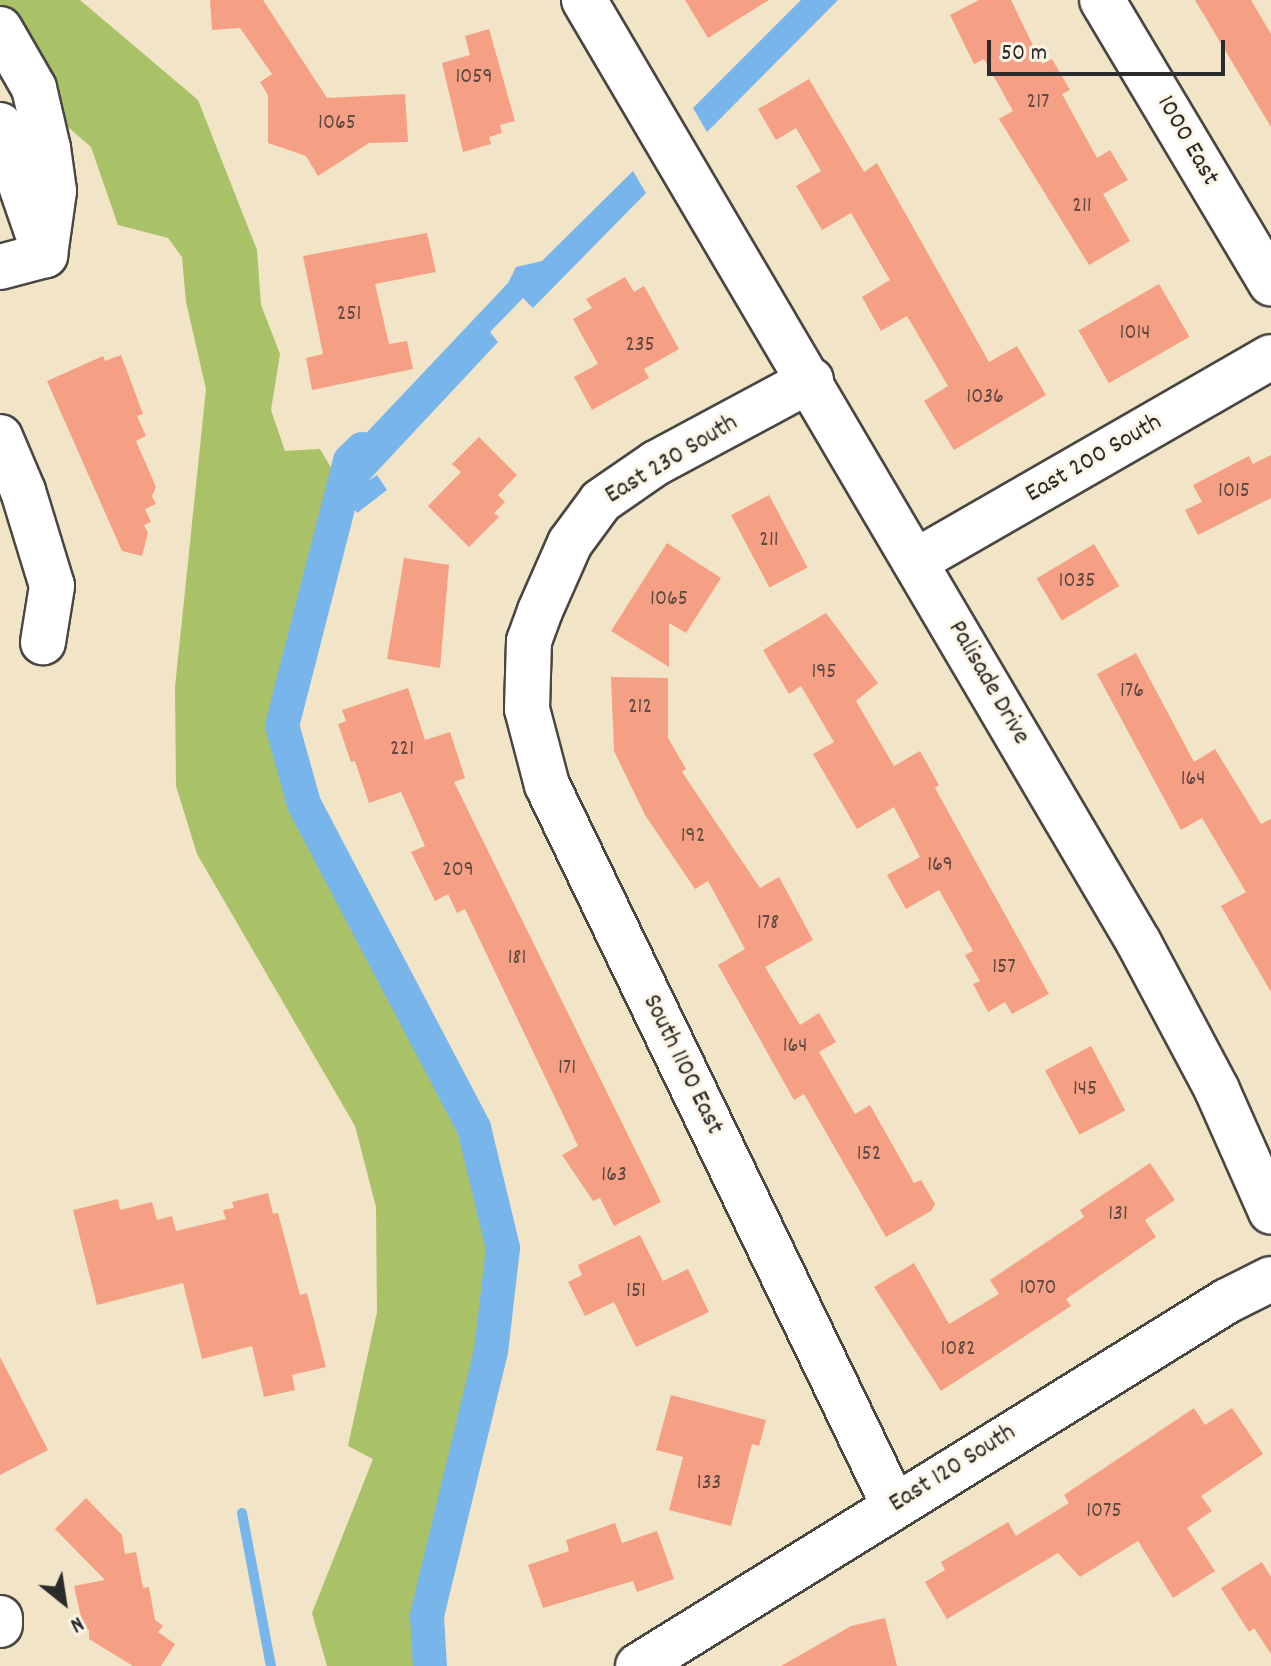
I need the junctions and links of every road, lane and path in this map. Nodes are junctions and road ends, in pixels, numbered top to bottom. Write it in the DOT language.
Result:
graph roads {
  1 [pos="584,0"];
  2 [pos="1102,0"];
  3 [pos="0,29"];
  4 [pos="0,125"];
  5 [pos="45,255"];
  6 [pos="0,267"];
  7 [pos="1271,283"];
  8 [pos="1271,357"];
  9 [pos="811,380"];
  10 [pos="0,437"];
  11 [pos="916,561"];
  12 [pos="540,611"];
  13 [pos="43,642"];
  14 [pos="1271,1212"];
  15 [pos="1271,1279"];
  16 [pos="894,1506"];
  17 [pos="638,1666"];
  1 -- 9 [label="street, Palisade Drive"];
  2 -- 7 [label="street, 1000 East"];
  3 -- 5 [label="street"];
  4 -- 5 [label="street"];
  5 -- 6 [label="street"];
  8 -- 11 [label="street, East 200 South"];
  9 -- 11 [label="street, Palisade Drive"];
  9 -- 12 [label="street, East 230 South"];
  10 -- 13 [label="street"];
  11 -- 14 [label="street, Palisade Drive"];
  12 -- 16 [label="street, South 1100 East"];
  15 -- 16 [label="street, East 120 South"];
  16 -- 17 [label="street, East 120 South"];
}
